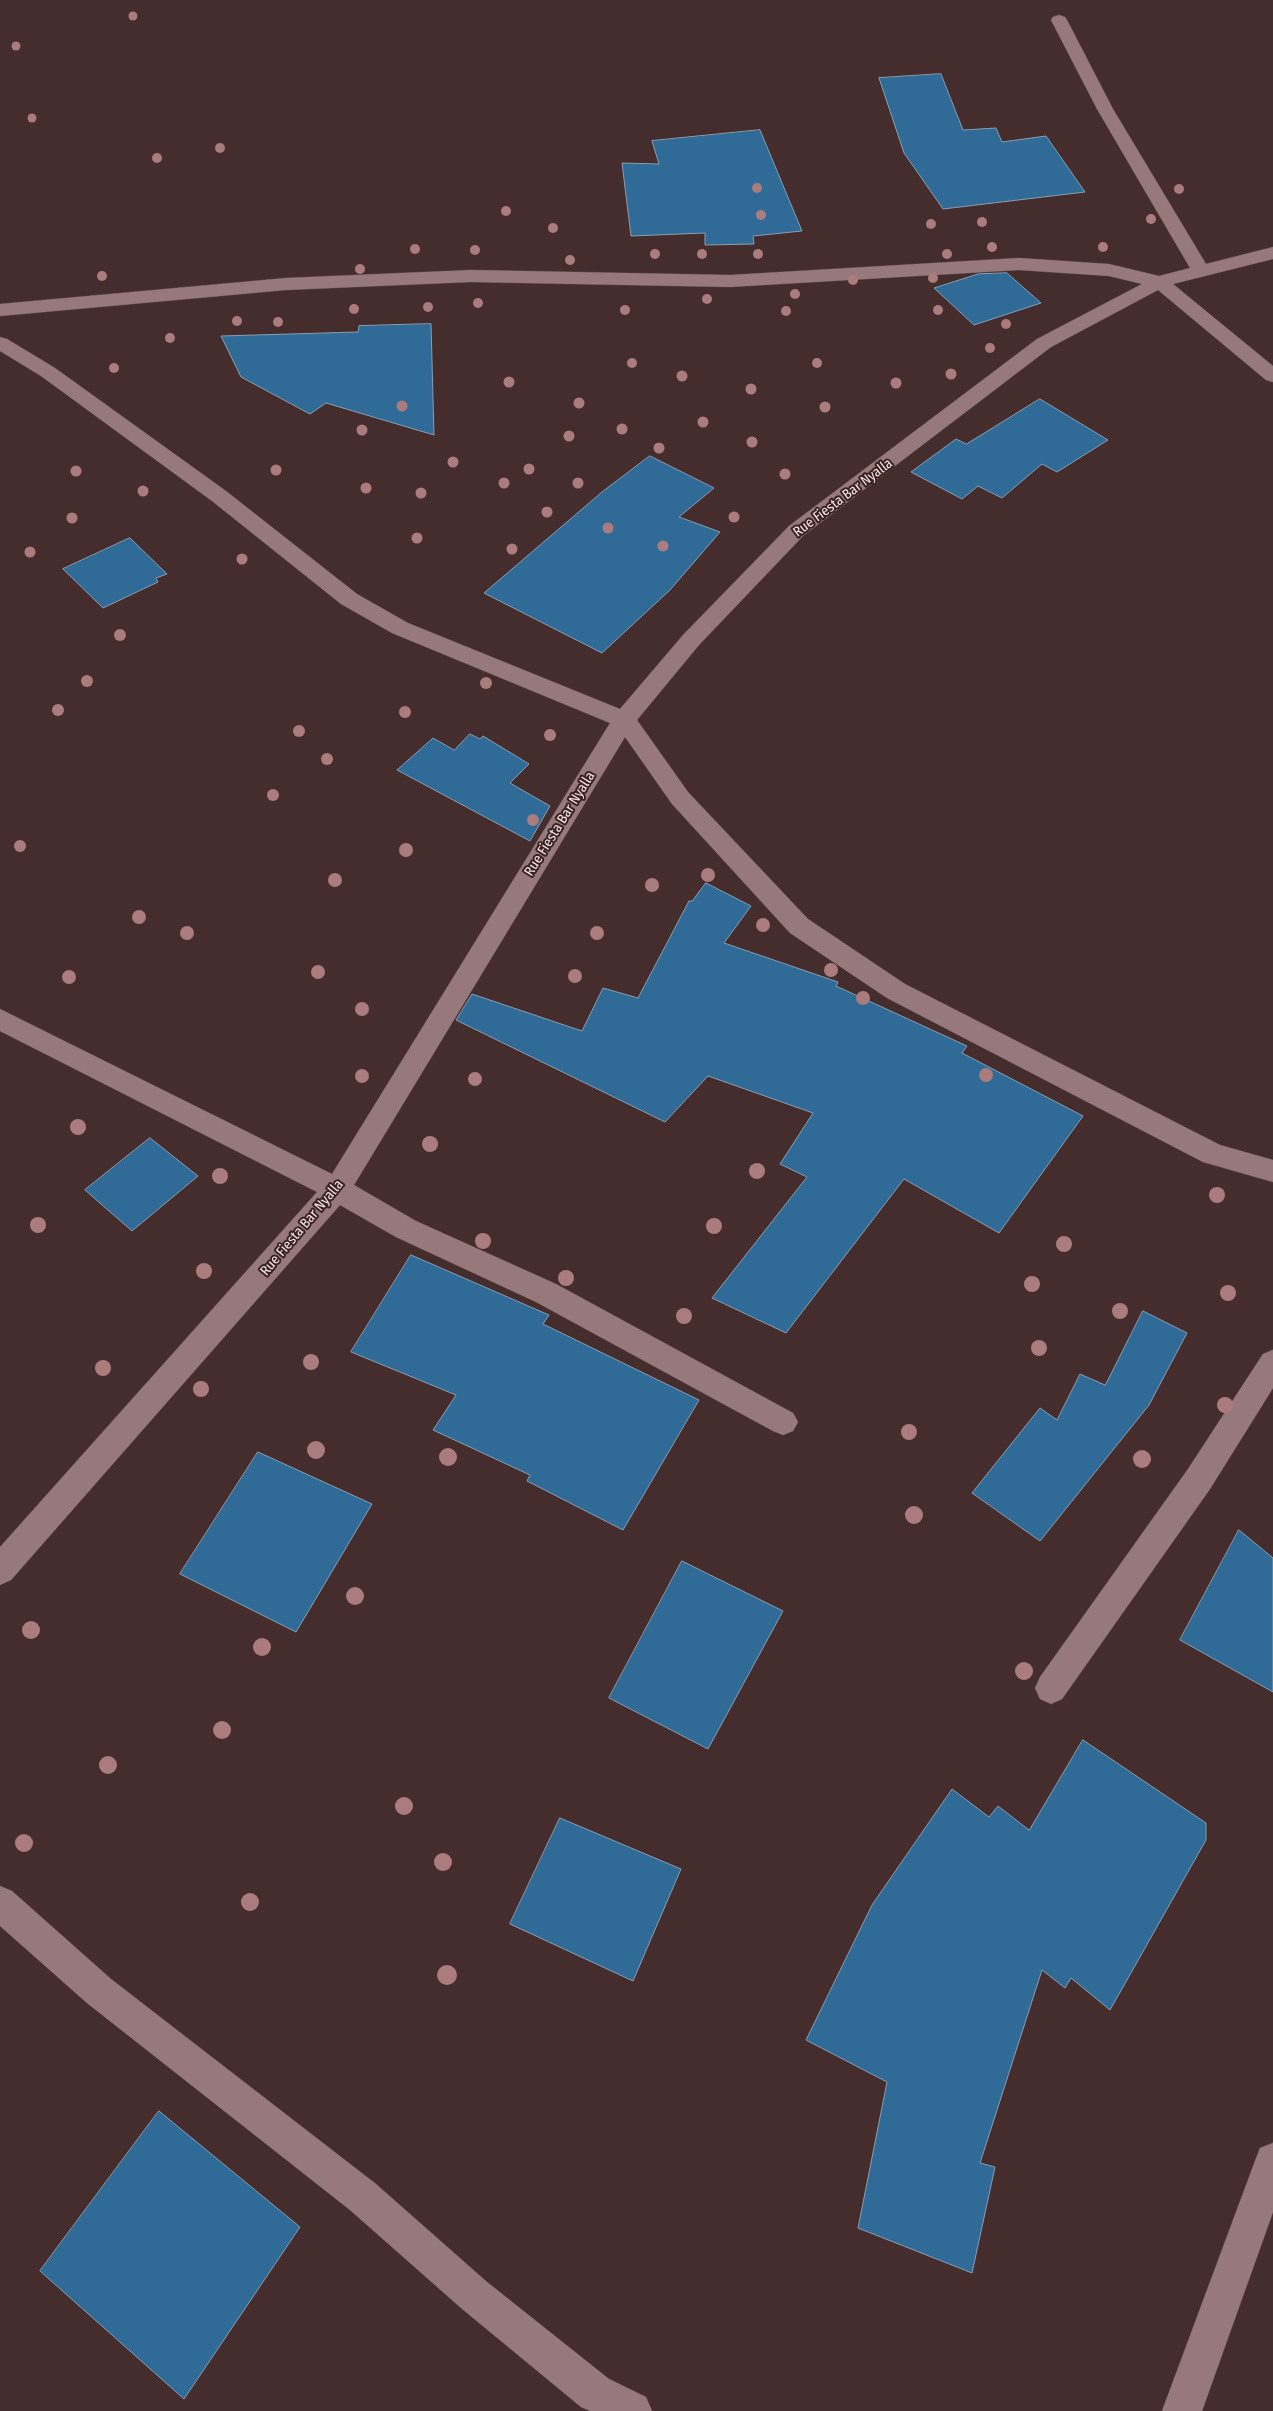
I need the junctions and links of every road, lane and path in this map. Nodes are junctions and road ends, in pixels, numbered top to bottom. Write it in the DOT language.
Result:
graph roads {
  1 [pos="1059,20"];
  2 [pos="1273,253"];
  3 [pos="1201,271"];
  4 [pos="1159,282"];
  5 [pos="0,310"];
  6 [pos="0,343"];
  7 [pos="1273,376"];
  8 [pos="624,720"];
  9 [pos="0,1019"];
  10 [pos="1273,1171"];
  11 [pos="337,1189"];
  12 [pos="1273,1363"];
  13 [pos="783,1422"];
  14 [pos="0,1570"];
  15 [pos="1051,1688"];
  16 [pos="0,1903"];
  17 [pos="1273,2161"];
  18 [pos="632,2411"];
  19 [pos="1182,2411"];
  1 -- 3 [label="street"];
  2 -- 3 [label="street, Rue Fiesta Bar Nyalla"];
  3 -- 4 [label="street, Rue Fiesta Bar Nyalla"];
  4 -- 5 [label="street"];
  4 -- 7 [label="street"];
  4 -- 8 [label="street, Rue Fiesta Bar Nyalla"];
  6 -- 8 [label="street"];
  8 -- 10 [label="street"];
  8 -- 11 [label="street, Rue Fiesta Bar Nyalla"];
  9 -- 11 [label="street"];
  11 -- 13 [label="street"];
  11 -- 14 [label="street, Rue Fiesta Bar Nyalla"];
  12 -- 15 [label="street"];
  16 -- 18 [label="street"];
  17 -- 19 [label="street"];
}
